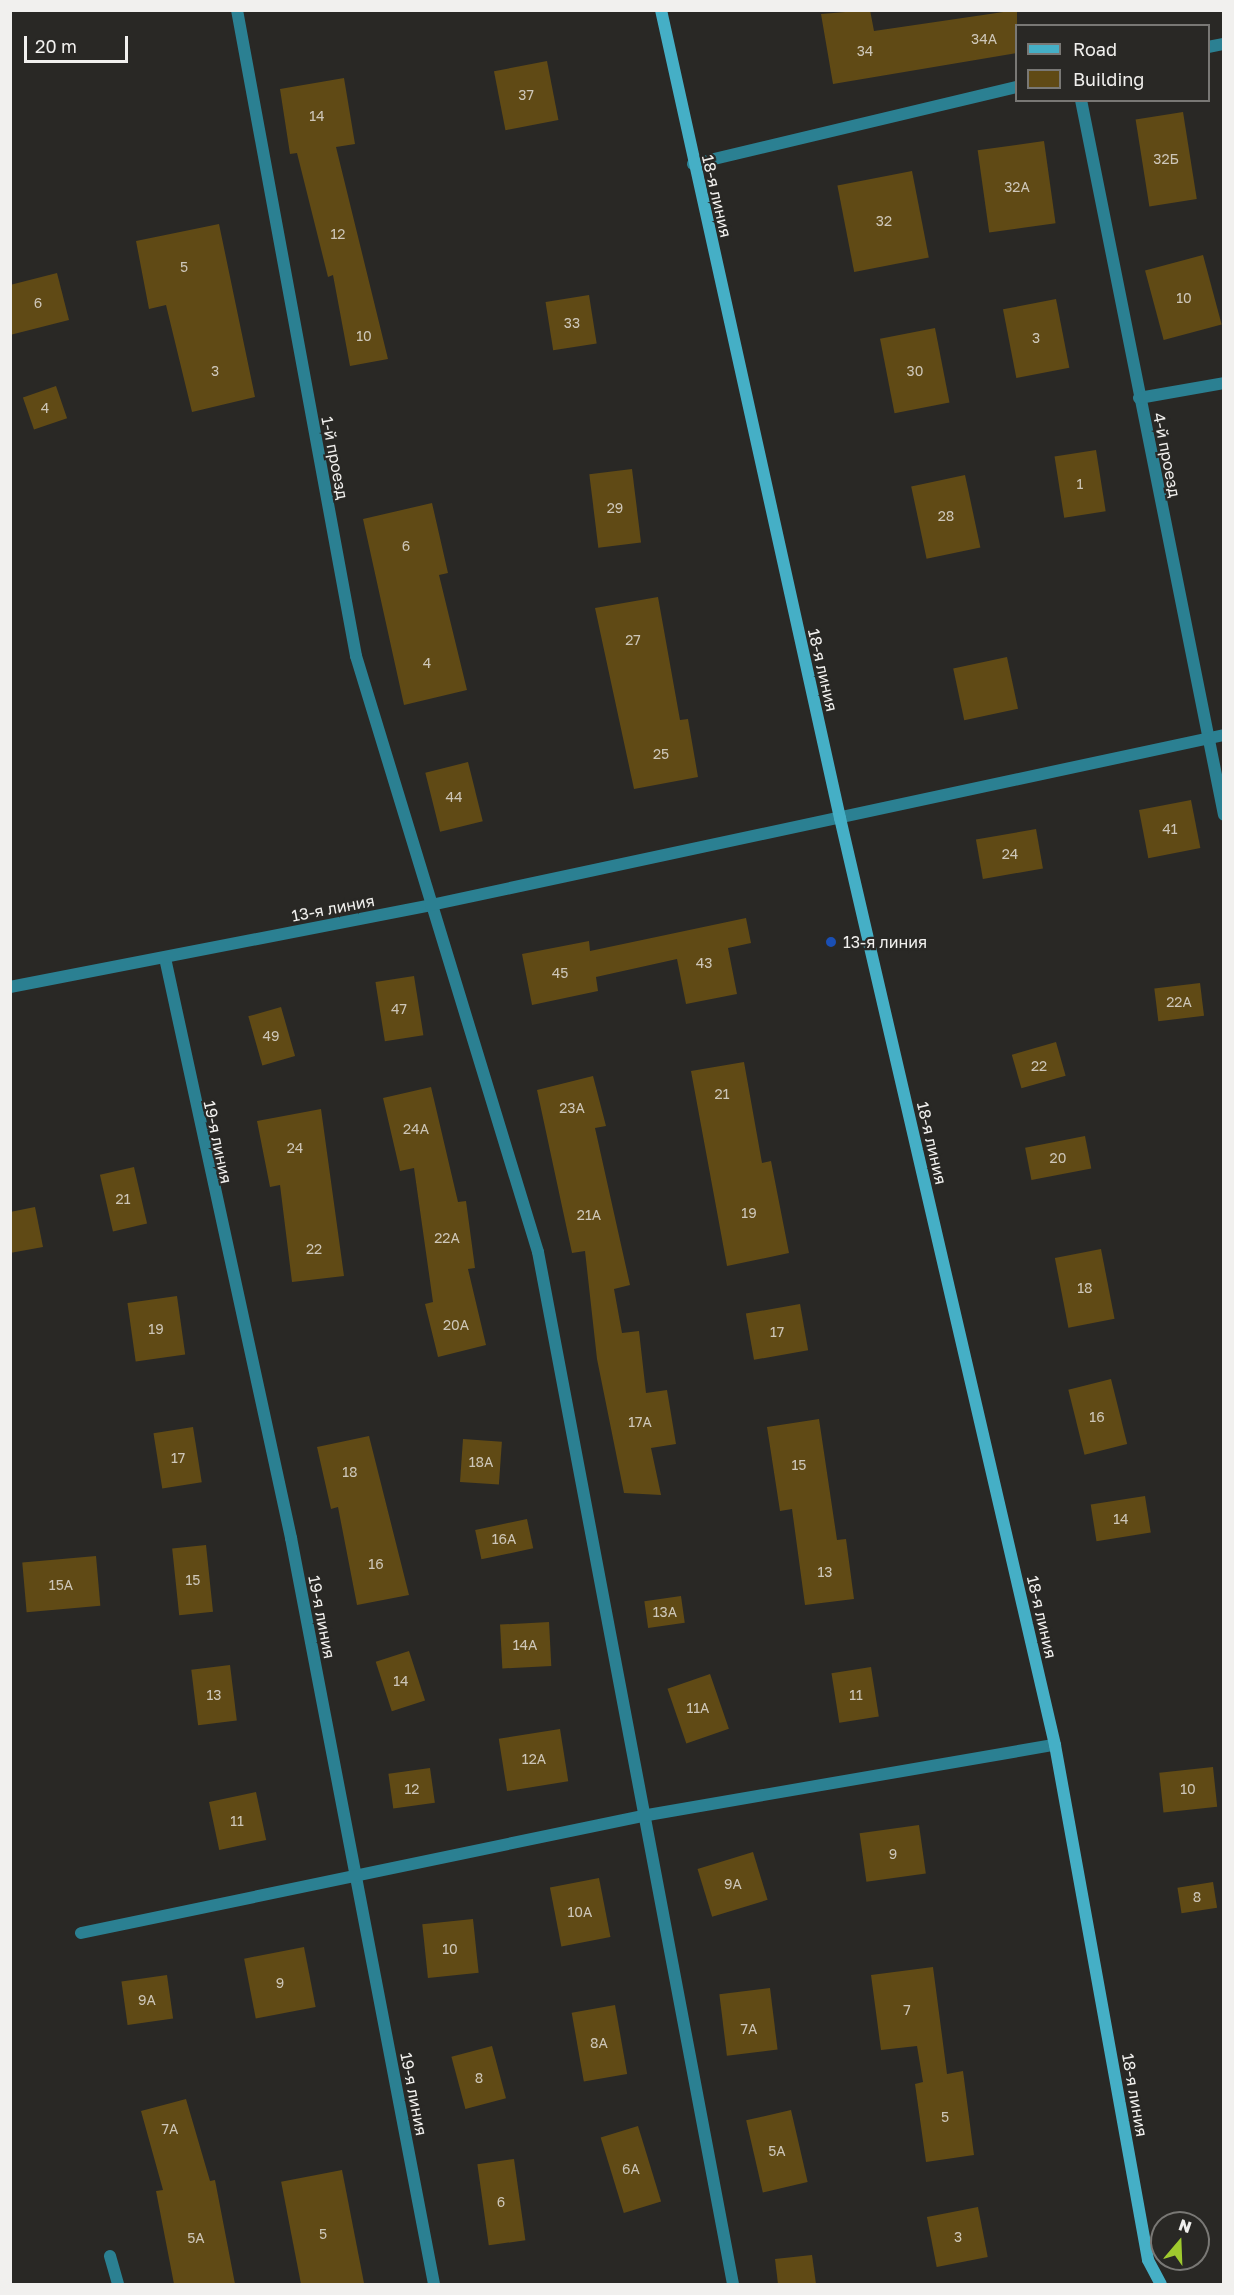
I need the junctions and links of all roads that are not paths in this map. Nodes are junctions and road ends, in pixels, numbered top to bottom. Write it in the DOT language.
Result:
graph roads {
  1 [pos="237,10"];
  2 [pos="661,10"];
  3 [pos="1015,87"];
  4 [pos="1082,102"];
  5 [pos="693,165"];
  6 [pos="1224,383"];
  7 [pos="1139,398"];
  8 [pos="1224,735"];
  9 [pos="1207,738"];
  10 [pos="1224,815"];
  11 [pos="840,818"];
  12 [pos="431,905"];
  13 [pos="165,958"];
  14 [pos="10,987"];
  15 [pos="1055,1745"];
  16 [pos="642,1816"];
  17 [pos="355,1875"];
  18 [pos="81,1933"];
  19 [pos="110,2256"];
  20 [pos="118,2284"];
  21 [pos="434,2284"];
  22 [pos="733,2284"];
  23 [pos="1161,2284"];
  1 -- 12 [label="street, 1-й проезд"];
  2 -- 5 [label="street, 18-я линия"];
  3 -- 5 [label="street"];
  4 -- 7 [label="street, 4-й проезд"];
  5 -- 11 [label="street, 18-я линия"];
  6 -- 7 [label="street"];
  7 -- 9 [label="street, 4-й проезд"];
  8 -- 9 [label="street, 13-я линия"];
  9 -- 10 [label="street, 4-й проезд"];
  9 -- 11 [label="street, 13-я линия"];
  11 -- 12 [label="street, 13-я линия"];
  11 -- 15 [label="street, 18-я линия"];
  12 -- 13 [label="street, 13-я линия"];
  12 -- 16 [label="street, 1-й проезд"];
  13 -- 14 [label="street, 13-я линия"];
  13 -- 17 [label="street, 19-я линия"];
  15 -- 16 [label="street"];
  15 -- 23 [label="street, 18-я линия"];
  16 -- 17 [label="street"];
  16 -- 22 [label="street, 1-й проезд"];
  17 -- 18 [label="street"];
  17 -- 21 [label="street, 19-я линия"];
  19 -- 20 [label="street"];
}
